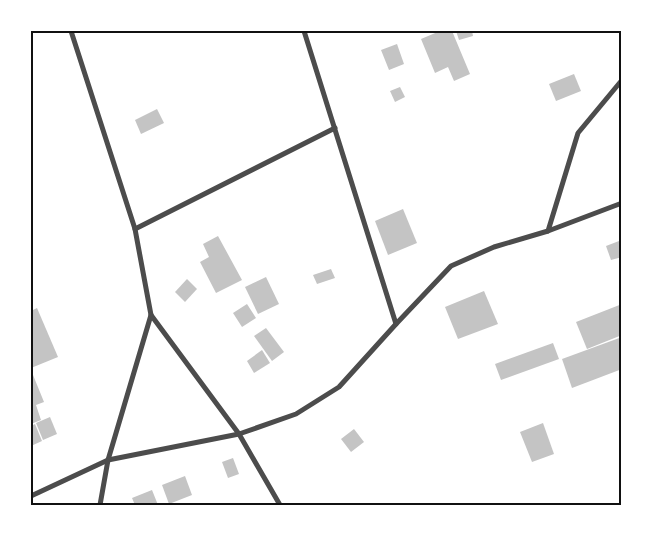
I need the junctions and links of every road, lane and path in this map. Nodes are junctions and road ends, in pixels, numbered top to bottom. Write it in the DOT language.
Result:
graph roads {
  1 [pos="71,31"];
  2 [pos="304,31"];
  3 [pos="622,80"];
  4 [pos="335,128"];
  5 [pos="622,203"];
  6 [pos="135,229"];
  7 [pos="548,231"];
  8 [pos="151,315"];
  9 [pos="396,324"];
  10 [pos="239,434"];
  11 [pos="108,460"];
  12 [pos="31,496"];
  13 [pos="100,505"];
  14 [pos="280,505"];
  1 -- 6 [label="street"];
  2 -- 4 [label="street"];
  3 -- 7 [label="street"];
  4 -- 6 [label="street"];
  4 -- 9 [label="street"];
  5 -- 7 [label="street"];
  6 -- 8 [label="street"];
  7 -- 9 [label="street"];
  8 -- 10 [label="street"];
  8 -- 11 [label="street"];
  9 -- 10 [label="street"];
  10 -- 11 [label="street"];
  10 -- 14 [label="street"];
  11 -- 12 [label="street"];
  11 -- 13 [label="street"];
}
